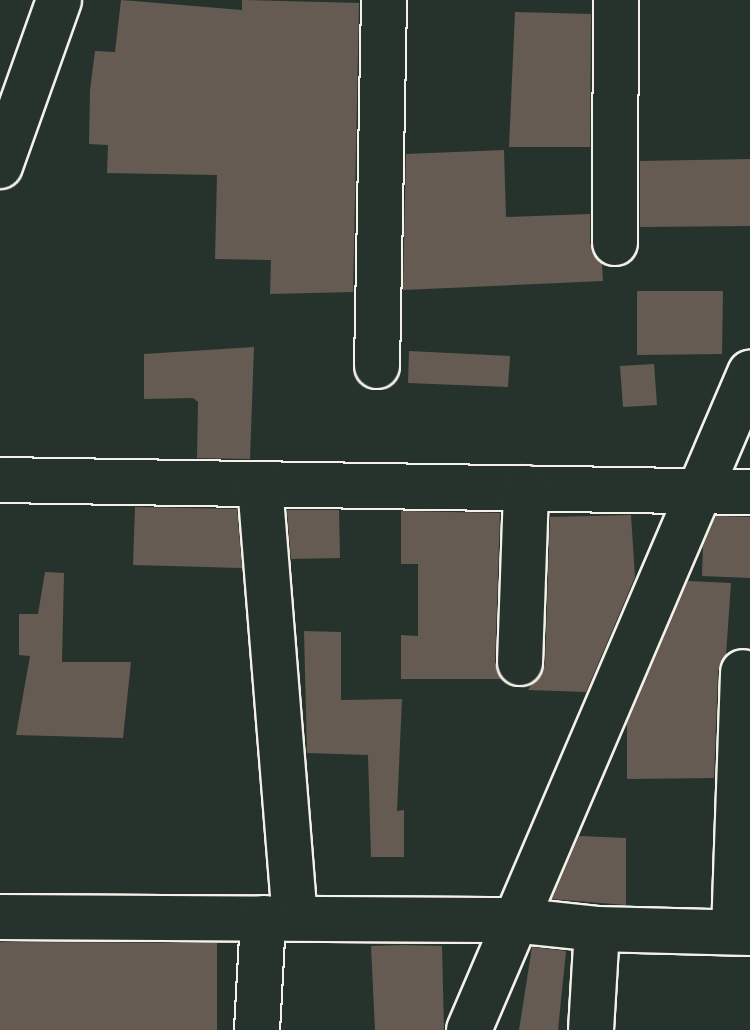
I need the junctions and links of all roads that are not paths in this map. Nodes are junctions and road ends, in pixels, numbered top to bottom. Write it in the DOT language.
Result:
graph roads {
  1 [pos="59,0"];
  2 [pos="384,0"];
  3 [pos="616,0"];
  4 [pos="0,166"];
  5 [pos="615,243"];
  6 [pos="377,366"];
  7 [pos="750,373"];
  8 [pos="0,480"];
  9 [pos="260,485"];
  10 [pos="526,488"];
  11 [pos="696,489"];
  12 [pos="750,492"];
  13 [pos="520,663"];
  14 [pos="743,672"];
  15 [pos="0,917"];
  16 [pos="279,918"];
  17 [pos="513,920"];
  18 [pos="597,929"];
  19 [pos="742,932"];
  20 [pos="257,1030"];
  21 [pos="469,1030"];
  22 [pos="591,1030"];
  1 -- 4 [label="street"];
  2 -- 6 [label="street"];
  3 -- 5 [label="street"];
  7 -- 11 [label="street"];
  8 -- 9 [label="street"];
  9 -- 10 [label="street"];
  9 -- 16 [label="street"];
  10 -- 11 [label="street"];
  10 -- 13 [label="street"];
  11 -- 12 [label="street"];
  11 -- 17 [label="street"];
  14 -- 19 [label="street"];
  15 -- 16 [label="street"];
  16 -- 17 [label="street"];
  16 -- 20 [label="street"];
  17 -- 18 [label="street"];
  17 -- 21 [label="street"];
  18 -- 19 [label="street"];
  18 -- 22 [label="street"];
}
